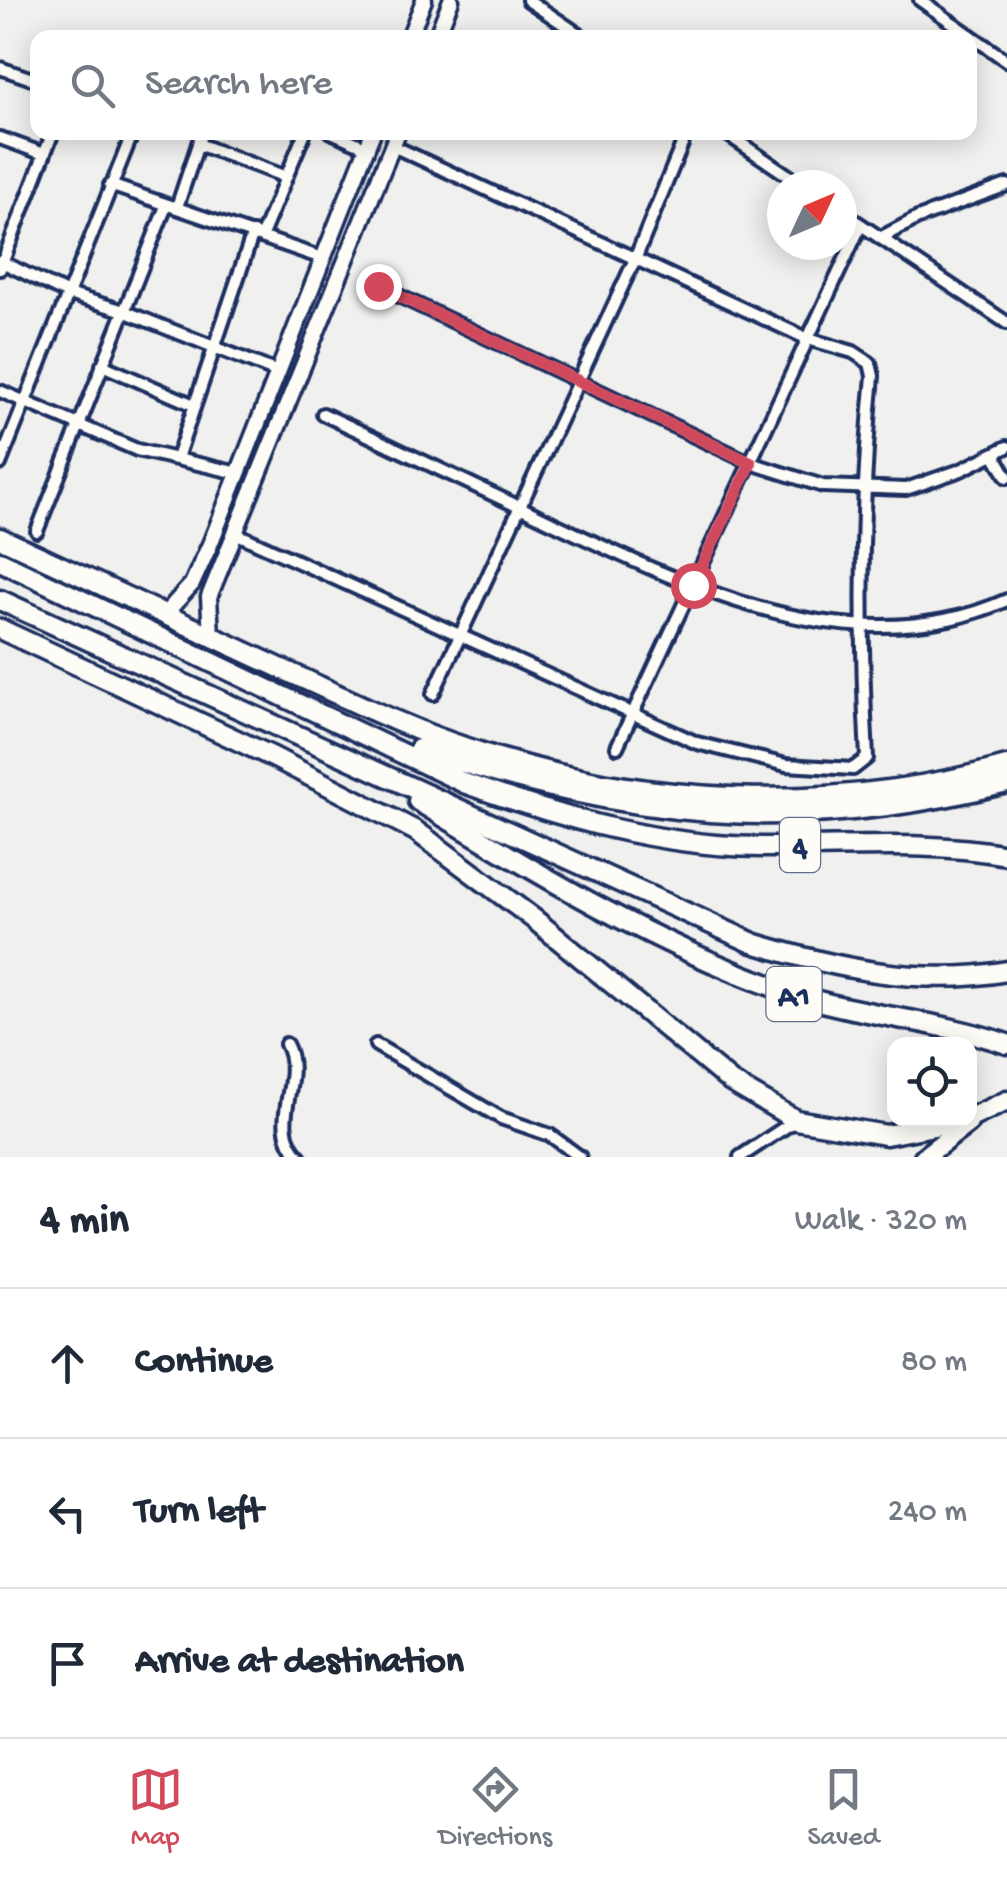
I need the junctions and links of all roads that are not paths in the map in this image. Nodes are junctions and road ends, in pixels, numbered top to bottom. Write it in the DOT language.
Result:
graph roads {
  1 [pos="424,0"];
  2 [pos="451,0"];
  3 [pos="528,0"];
  4 [pos="920,0"];
  5 [pos="412,30"];
  6 [pos="439,30"];
  7 [pos="572,30"];
  8 [pos="963,30"];
  9 [pos="977,40"];
  10 [pos="1007,61"];
  11 [pos="0,68"];
  12 [pos="30,78"];
  13 [pos="0,138"];
  14 [pos="49,140"];
  15 [pos="130,140"];
  16 [pos="199,140"];
  17 [pos="204,140"];
  18 [pos="301,140"];
  19 [pos="349,140"];
  20 [pos="370,140"];
  21 [pos="395,140"];
  22 [pos="397,140"];
  23 [pos="684,140"];
  24 [pos="736,140"];
  25 [pos="368,148"];
  26 [pos="44,154"];
  27 [pos="780,170"];
  28 [pos="286,177"];
  29 [pos="1007,184"];
  30 [pos="110,185"];
  31 [pos="172,206"];
  32 [pos="857,222"];
  33 [pos="861,225"];
  34 [pos="257,234"];
  35 [pos="880,238"];
  36 [pos="636,257"];
  37 [pos="322,258"];
  38 [pos="1,264"];
  39 [pos="378,286"];
  40 [pos="68,294"];
  41 [pos="121,310"];
  42 [pos="1007,323"];
  43 [pos="808,339"];
  44 [pos="214,344"];
  45 [pos="102,365"];
  46 [pos="277,372"];
  47 [pos="576,383"];
  48 [pos="0,391"];
  49 [pos="24,402"];
  50 [pos="194,405"];
  51 [pos="323,414"];
  52 [pos="79,425"];
  53 [pos="1007,447"];
  54 [pos="995,456"];
  55 [pos="178,458"];
  56 [pos="751,463"];
  57 [pos="0,464"];
  58 [pos="238,474"];
  59 [pos="1007,477"];
  60 [pos="861,490"];
  61 [pos="518,506"];
  62 [pos="37,531"];
  63 [pos="235,533"];
  64 [pos="0,538"];
  65 [pos="0,562"];
  66 [pos="693,585"];
  67 [pos="0,600"];
  68 [pos="1007,600"];
  69 [pos="164,614"];
  70 [pos="860,626"];
  71 [pos="0,629"];
  72 [pos="210,636"];
  73 [pos="460,637"];
  74 [pos="433,694"];
  75 [pos="632,716"];
  76 [pos="363,731"];
  77 [pos="618,748"];
  78 [pos="353,762"];
  79 [pos="1007,766"];
  80 [pos="1007,783"];
  81 [pos="1007,855"];
  82 [pos="1007,971"];
  83 [pos="286,1044"];
  84 [pos="1007,1044"];
  85 [pos="376,1046"];
  86 [pos="1007,1101"];
  87 [pos="977,1115"];
  88 [pos="796,1120"];
  89 [pos="928,1127"];
  90 [pos="959,1127"];
  91 [pos="300,1157"];
  92 [pos="580,1157"];
  93 [pos="740,1157"];
  94 [pos="924,1157"];
  1 -- 5 [label="main road"];
  2 -- 6 [label="main road"];
  3 -- 7 [label="street"];
  4 -- 8 [label="street"];
  9 -- 10 [label="street"];
  11 -- 12 [label="street"];
  13 -- 26 [label="street"];
  14 -- 26 [label="street"];
  15 -- 30 [label="street"];
  16 -- 31 [label="street"];
  17 -- 28 [label="street"];
  18 -- 28 [label="street"];
  19 -- 25 [label="street"];
  20 -- 25 [label="main road"];
  21 -- 63 [label="main road"];
  22 -- 36 [label="street"];
  23 -- 36 [label="street"];
  24 -- 27 [label="street"];
  25 -- 37 [label="main road"];
  26 -- 38 [label="street"];
  28 -- 34 [label="street"];
  29 -- 35 [label="street"];
  30 -- 31 [label="street"];
  30 -- 40 [label="street"];
  31 -- 34 [label="street"];
  31 -- 41 [label="street"];
  32 -- 33 [label="street"];
  33 -- 35 [label="street"];
  33 -- 43 [label="street"];
  34 -- 37 [label="street"];
  34 -- 44 [label="street"];
  35 -- 42 [label="street"];
  36 -- 43 [label="street"];
  36 -- 47 [label="street"];
  37 -- 46 [label="main road"];
  38 -- 40 [label="street"];
  39 -- 47 [label="street"];
  40 -- 41 [label="street"];
  40 -- 49 [label="street"];
  41 -- 44 [label="street"];
  41 -- 45 [label="street"];
  43 -- 56 [label="street"];
  43 -- 60 [label="street"];
  44 -- 46 [label="street"];
  44 -- 50 [label="street"];
  45 -- 50 [label="street"];
  45 -- 52 [label="street"];
  46 -- 58 [label="main road"];
  47 -- 56 [label="street"];
  47 -- 61 [label="street"];
  48 -- 49 [label="street"];
  49 -- 52 [label="street"];
  49 -- 57 [label="street"];
  50 -- 55 [label="street"];
  51 -- 61 [label="street"];
  52 -- 55 [label="street"];
  52 -- 62 [label="street"];
  53 -- 54 [label="street"];
  54 -- 59 [label="street"];
  54 -- 60 [label="street"];
  55 -- 58 [label="street"];
  56 -- 60 [label="street"];
  56 -- 66 [label="street"];
  58 -- 69 [label="main road"];
  60 -- 70 [label="street"];
  61 -- 66 [label="street"];
  61 -- 73 [label="street"];
  63 -- 72 [label="main road"];
  63 -- 73 [label="street"];
  64 -- 69 [label="highway"];
  65 -- 76 [label="highway, 4"];
  66 -- 70 [label="street"];
  66 -- 75 [label="street"];
  67 -- 78 [label="highway"];
  68 -- 70 [label="street"];
  69 -- 72 [label="highway"];
  70 -- 75 [label="street"];
  71 -- 88 [label="highway"];
  72 -- 79 [label="highway"];
  73 -- 74 [label="street"];
  73 -- 75 [label="street"];
  75 -- 77 [label="street"];
  76 -- 80 [label="highway"];
  76 -- 81 [label="highway, 4"];
  78 -- 82 [label="highway"];
  78 -- 84 [label="highway, A1"];
  83 -- 91 [label="street"];
  85 -- 92 [label="street"];
  86 -- 87 [label="highway"];
  88 -- 89 [label="highway"];
  88 -- 93 [label="street"];
  90 -- 94 [label="highway"];
}
